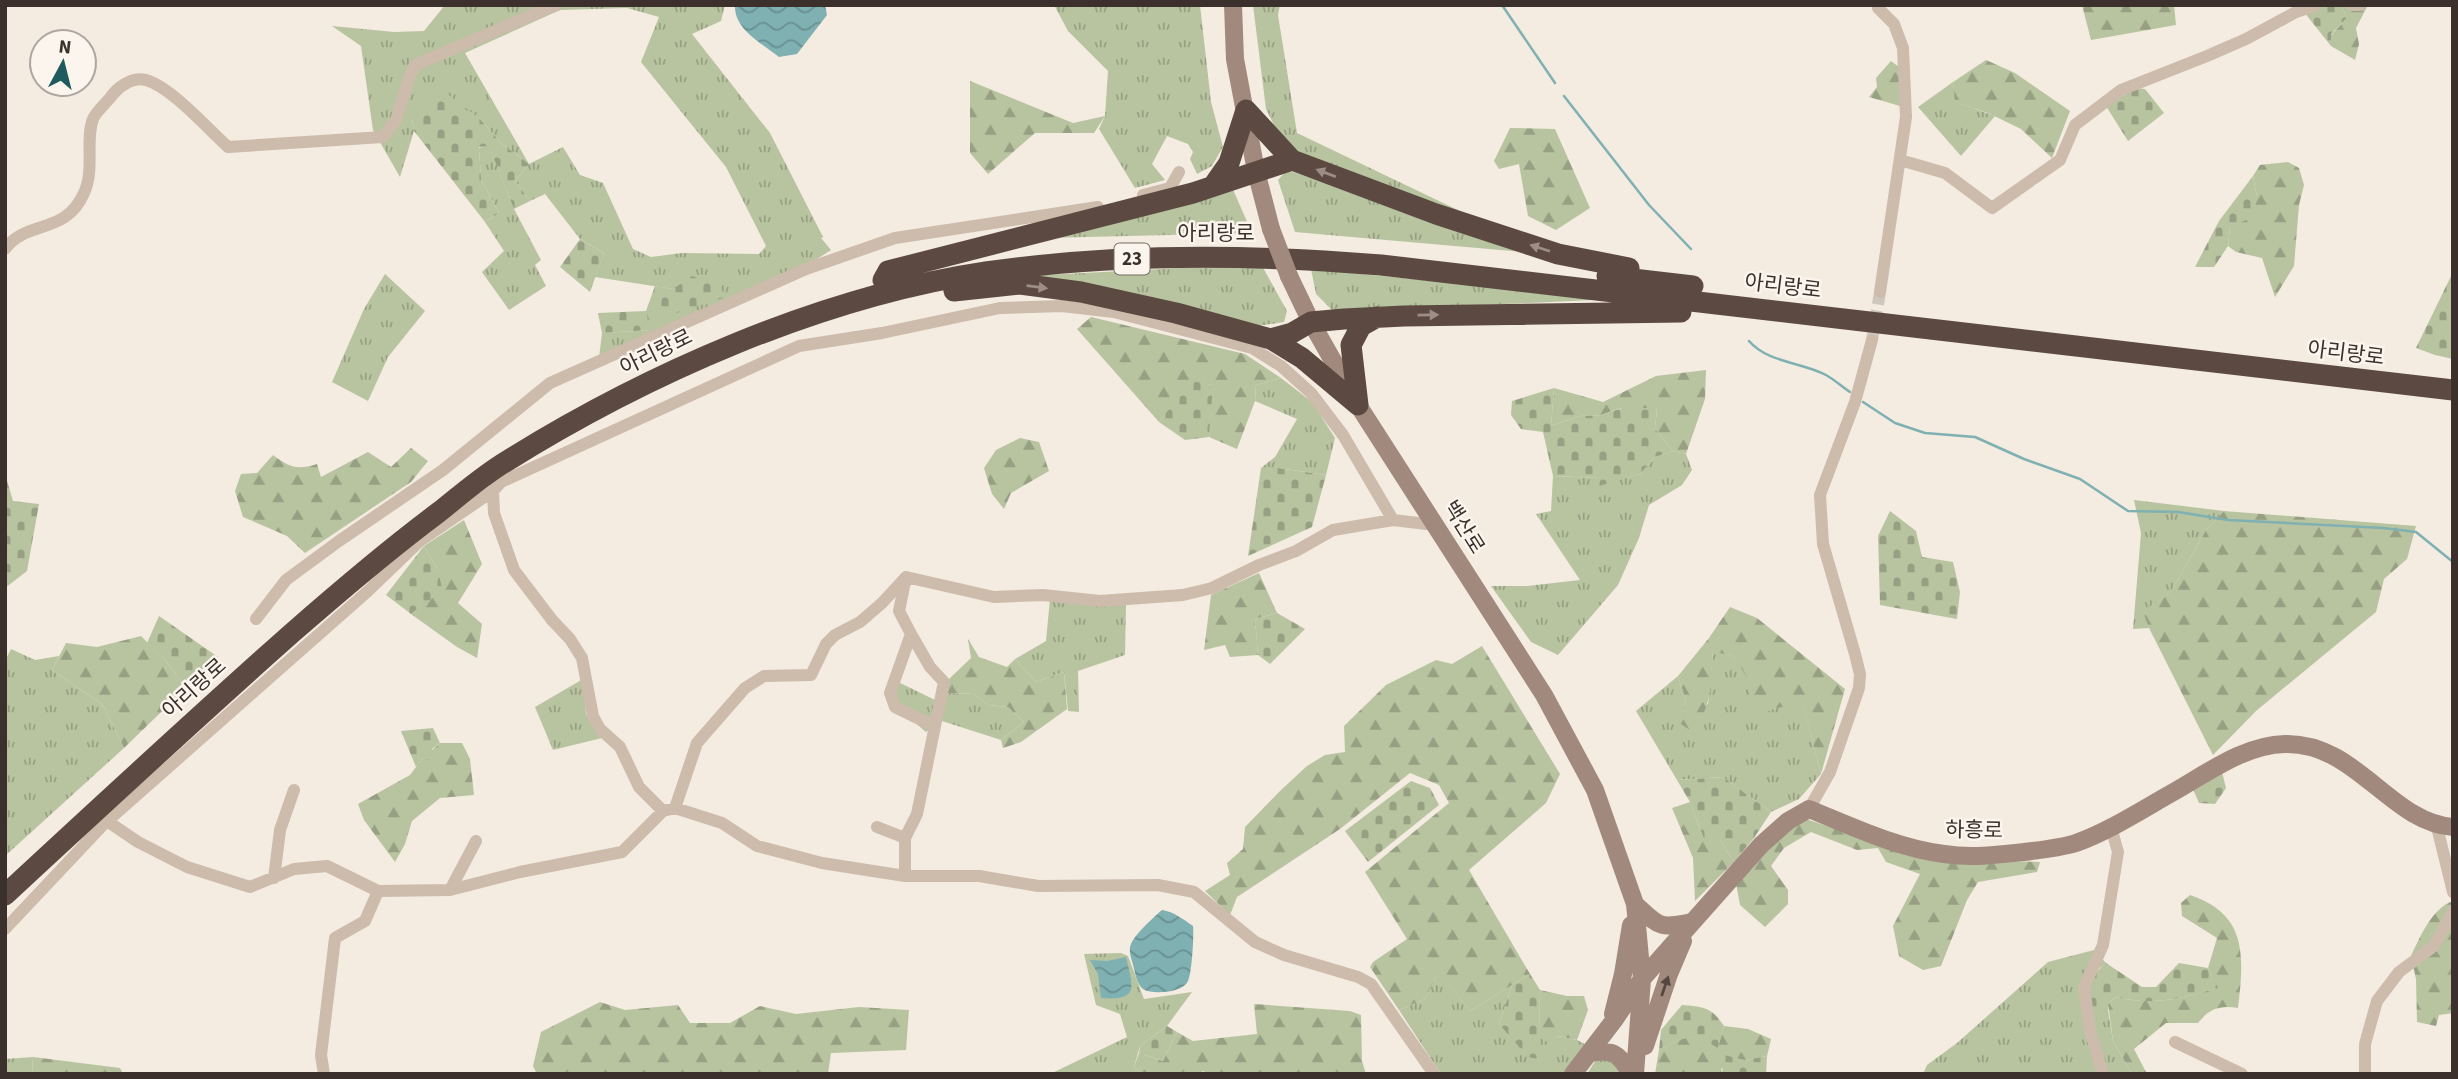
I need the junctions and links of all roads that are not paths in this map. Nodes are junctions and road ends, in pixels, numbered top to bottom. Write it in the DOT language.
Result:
graph roads {
  1 [pos="556,5"];
  2 [pos="1221,5"];
  3 [pos="1233,5"];
  4 [pos="1244,5"];
  5 [pos="1878,5"];
  6 [pos="2316,5"];
  7 [pos="2352,5"];
  8 [pos="2360,5"];
  9 [pos="1234,31"];
  10 [pos="1235,59"];
  11 [pos="1246,110"];
  12 [pos="1292,160"];
  13 [pos="1900,160"];
  14 [pos="1256,171"];
  15 [pos="1180,172"];
  16 [pos="1213,186"];
  17 [pos="5,249"];
  18 [pos="883,280"];
  19 [pos="1651,281"];
  20 [pos="924,285"];
  21 [pos="1880,292"];
  22 [pos="1770,309"];
  23 [pos="1377,317"];
  24 [pos="1311,322"];
  25 [pos="1270,339"];
  26 [pos="1872,340"];
  27 [pos="2453,378"];
  28 [pos="2453,390"];
  29 [pos="1358,405"];
  30 [pos="493,491"];
  31 [pos="1393,520"];
  32 [pos="1435,525"];
  33 [pos="906,577"];
  34 [pos="256,619"];
  35 [pos="911,634"];
  36 [pos="934,726"];
  37 [pos="295,790"];
  38 [pos="1809,809"];
  39 [pos="669,810"];
  40 [pos="107,821"];
  41 [pos="2444,825"];
  42 [pos="877,827"];
  43 [pos="2111,827"];
  44 [pos="905,838"];
  45 [pos="476,841"];
  46 [pos="905,876"];
  47 [pos="5,877"];
  48 [pos="274,878"];
  49 [pos="450,890"];
  50 [pos="378,891"];
  51 [pos="2453,892"];
  52 [pos="5,895"];
  53 [pos="1634,904"];
  54 [pos="2453,911"];
  55 [pos="1692,922"];
  56 [pos="5,929"];
  57 [pos="1642,979"];
  58 [pos="1609,1028"];
  59 [pos="2175,1042"];
  60 [pos="1590,1053"];
  61 [pos="324,1074"];
  62 [pos="1434,1074"];
  63 [pos="1573,1074"];
  64 [pos="1634,1074"];
  65 [pos="2103,1074"];
  66 [pos="2242,1074"];
  67 [pos="2365,1074"];
  1 -- 17 [label="street"];
  2 -- 10 [label="main road"];
  3 -- 9 [label="main road, 백산로"];
  4 -- 9 [label="main road"];
  5 -- 13 [label="street"];
  6 -- 13 [label="street"];
  7 -- 8 [label="street"];
  9 -- 10 [label="main road, 백산로"];
  10 -- 11 [label="main road, 백산로"];
  11 -- 12 [label="highway"];
  11 -- 14 [label="main road, 백산로"];
  11 -- 16 [label="highway"];
  12 -- 14 [label="highway"];
  19 -- 12 [label="highway, one-way"];
  13 -- 21 [label="street"];
  14 -- 16 [label="highway"];
  14 -- 24 [label="main road, 백산로, bridge"];
  15 -- 34 [label="street"];
  16 -- 18 [label="highway"];
  18 -- 19 [label="highway, 아리랑로 / 23"];
  18 -- 47 [label="highway, 아리랑로 / 23"];
  19 -- 27 [label="highway, 아리랑로 / 23"];
  20 -- 22 [label="highway, 아리랑로 / 23"];
  20 -- 25 [label="highway, one-way"];
  20 -- 52 [label="highway, 아리랑로 / 23"];
  23 -- 22 [label="highway, one-way"];
  22 -- 28 [label="highway, 아리랑로 / 23"];
  23 -- 24 [label="highway"];
  23 -- 29 [label="highway"];
  24 -- 25 [label="highway"];
  24 -- 29 [label="main road, 백산로"];
  25 -- 29 [label="highway"];
  26 -- 38 [label="street"];
  29 -- 32 [label="main road, 백산로"];
  30 -- 31 [label="street"];
  30 -- 39 [label="street"];
  30 -- 40 [label="street"];
  31 -- 32 [label="street"];
  31 -- 33 [label="street"];
  32 -- 53 [label="main road, 백산로"];
  33 -- 35 [label="street"];
  33 -- 39 [label="street"];
  35 -- 36 [label="street"];
  35 -- 36 [label="street"];
  36 -- 44 [label="street"];
  37 -- 48 [label="street"];
  38 -- 43 [label="main road, 하흥로"];
  38 -- 55 [label="main road"];
  39 -- 46 [label="street"];
  39 -- 49 [label="street"];
  40 -- 48 [label="street"];
  40 -- 56 [label="street"];
  41 -- 43 [label="main road, 하흥로"];
  41 -- 51 [label="street"];
  42 -- 44 [label="street"];
  43 -- 65 [label="street"];
  44 -- 46 [label="street"];
  45 -- 49 [label="street"];
  46 -- 62 [label="street"];
  48 -- 50 [label="street"];
  49 -- 50 [label="street"];
  50 -- 61 [label="street"];
  53 -- 55 [label="main road"];
  53 -- 57 [label="main road, 백산로"];
  53 -- 58 [label="main road"];
  54 -- 67 [label="street"];
  55 -- 57 [label="main road"];
  64 -- 55 [label="main road, one-way"];
  57 -- 58 [label="main road"];
  57 -- 64 [label="main road, 백산로"];
  58 -- 60 [label="main road"];
  59 -- 66 [label="street"];
  60 -- 63 [label="main road"];
  60 -- 64 [label="main road"];
}
